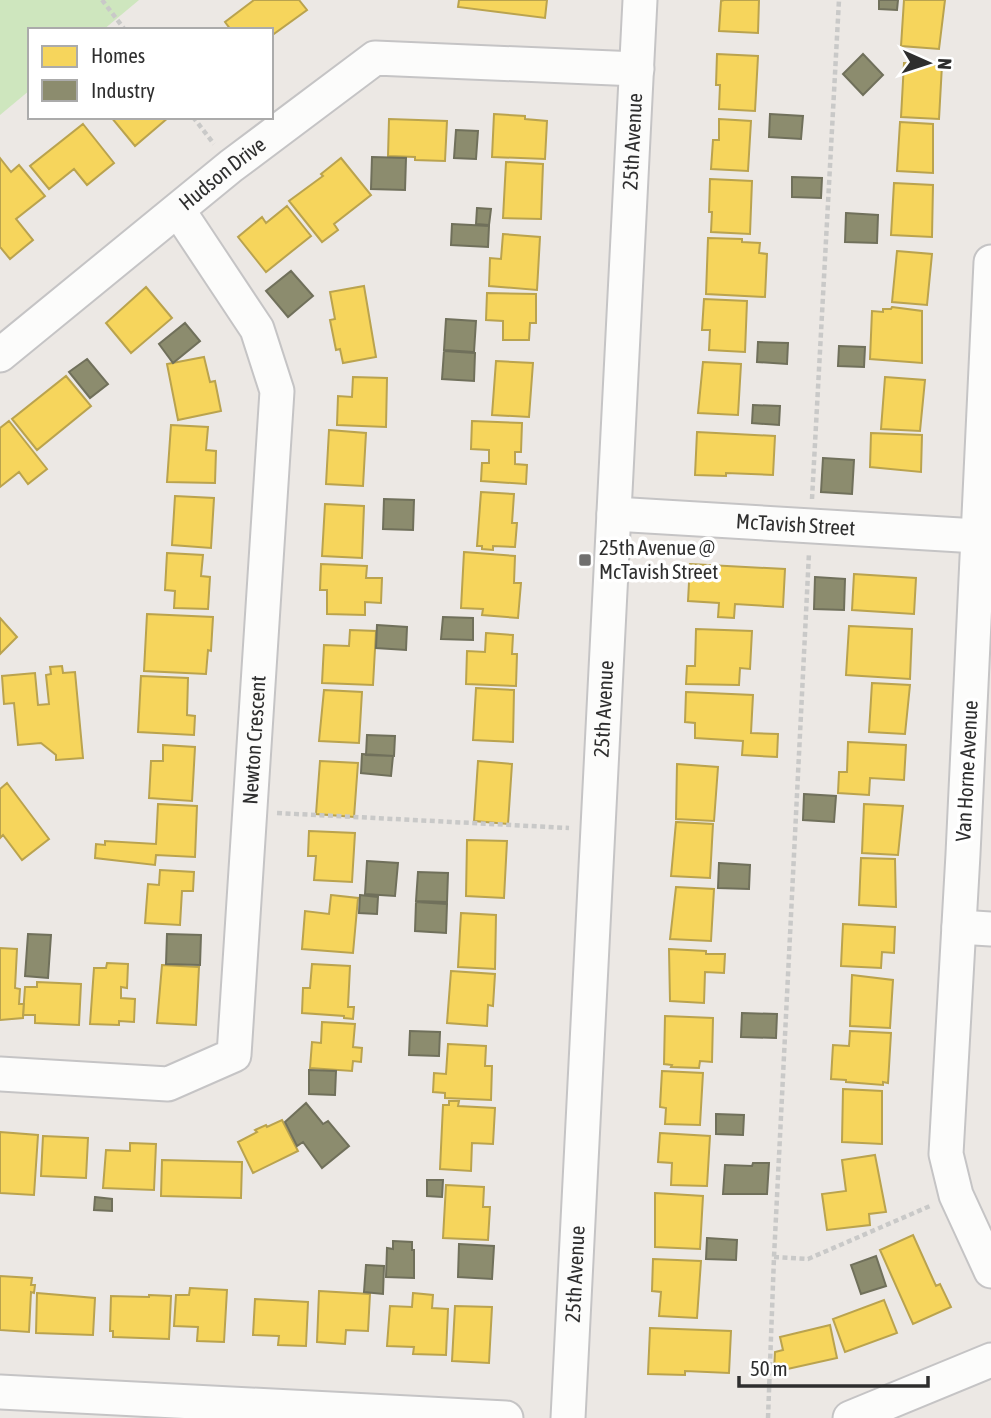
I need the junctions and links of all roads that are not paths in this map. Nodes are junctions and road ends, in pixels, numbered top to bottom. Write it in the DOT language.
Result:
graph roads {
  1 [pos="640,0"];
  2 [pos="637,69"];
  3 [pos="178,210"];
  4 [pos="991,262"];
  5 [pos="0,355"];
  6 [pos="614,514"];
  7 [pos="977,536"];
  8 [pos="977,855"];
  9 [pos="975,928"];
  10 [pos="0,1074"];
  11 [pos="991,1271"];
  12 [pos="991,1360"];
  13 [pos="0,1392"];
  14 [pos="506,1418"];
  15 [pos="568,1418"];
  16 [pos="850,1418"];
  1 -- 2 [label="street, 25th Avenue"];
  2 -- 3 [label="street, Hudson Drive"];
  2 -- 6 [label="street, 25th Avenue"];
  3 -- 5 [label="street, Hudson Drive"];
  3 -- 10 [label="street, Newton Crescent"];
  4 -- 7 [label="street, Van Horne Avenue"];
  6 -- 7 [label="street, McTavish Street"];
  6 -- 15 [label="street, 25th Avenue"];
  7 -- 8 [label="street, Van Horne Avenue"];
  8 -- 9 [label="street, Van Horne Avenue"];
  9 -- 11 [label="street, Van Horne Avenue"];
  12 -- 16 [label="street"];
  13 -- 14 [label="street"];
}
